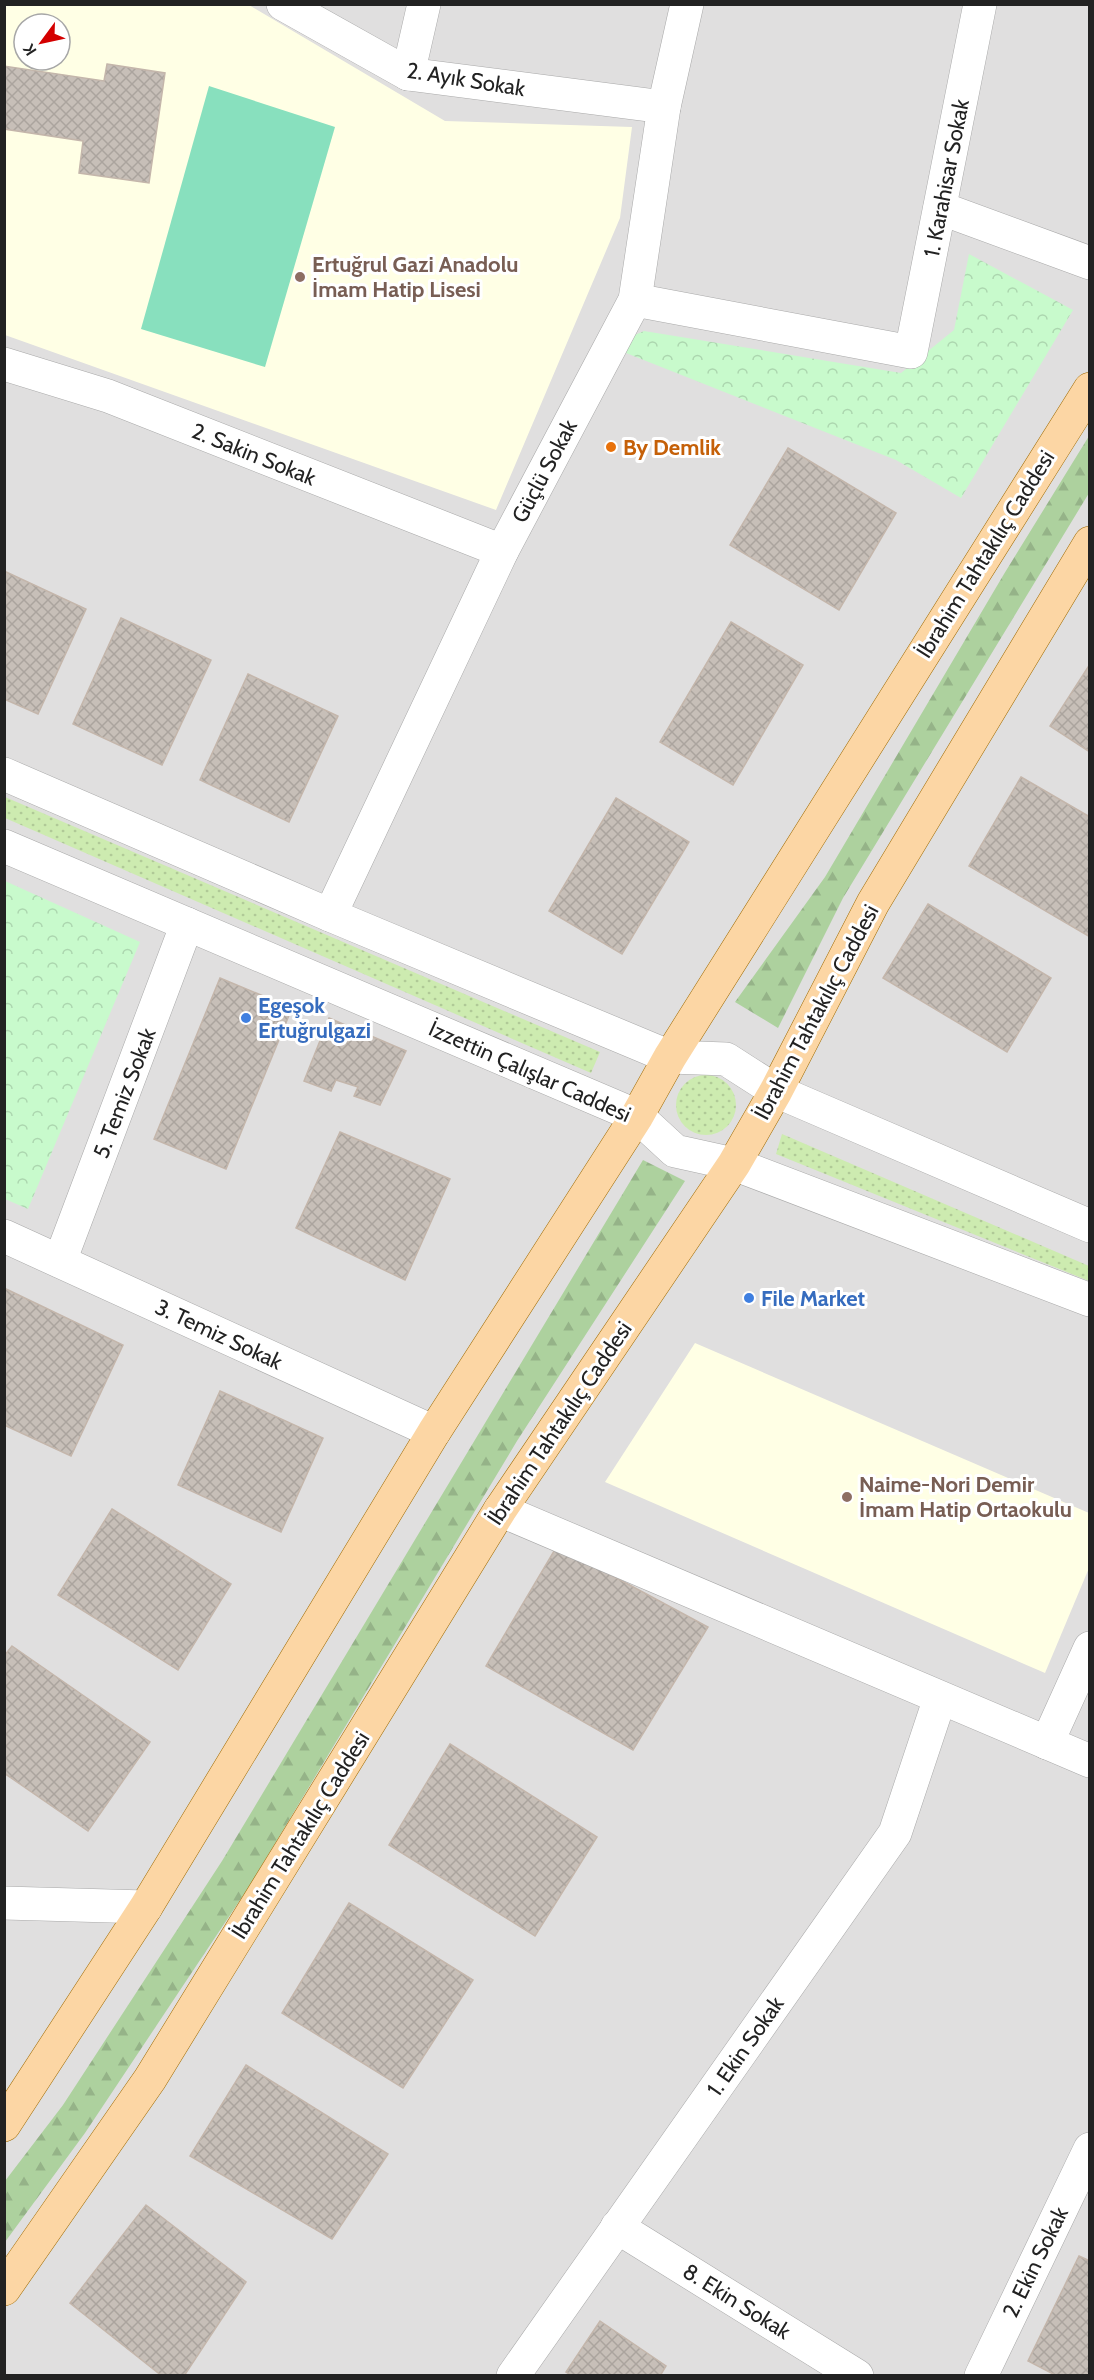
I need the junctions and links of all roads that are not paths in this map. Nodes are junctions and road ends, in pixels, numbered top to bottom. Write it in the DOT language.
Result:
graph roads {
  1 [pos="284,4"];
  2 [pos="424,4"];
  3 [pos="687,4"];
  4 [pos="980,4"];
  5 [pos="408,74"];
  6 [pos="664,107"];
  7 [pos="940,208"];
  8 [pos="1089,263"];
  9 [pos="635,300"];
  10 [pos="4,364"];
  11 [pos="1089,389"];
  12 [pos="1089,543"];
  13 [pos="502,551"];
  14 [pos="4,774"];
  15 [pos="4,846"];
  16 [pos="330,915"];
  17 [pos="188,924"];
  18 [pos="670,1057"];
  19 [pos="776,1091"];
  20 [pos="637,1116"];
  21 [pos="734,1164"];
  22 [pos="1089,1226"];
  23 [pos="4,1236"];
  24 [pos="60,1261"];
  25 [pos="1089,1300"];
  26 [pos="434,1432"];
  27 [pos="500,1510"];
  28 [pos="1089,1648"];
  29 [pos="940,1698"];
  30 [pos="1047,1743"];
  31 [pos="1089,1761"];
  32 [pos="4,1903"];
  33 [pos="146,1907"];
  34 [pos="4,2125"];
  35 [pos="1089,2149"];
  36 [pos="618,2227"];
  37 [pos="4,2289"];
  38 [pos="513,2376"];
  39 [pos="857,2376"];
  40 [pos="981,2376"];
  1 -- 5 [label="street, 2. Ayık Sokak"];
  2 -- 5 [label="street"];
  3 -- 6 [label="street, Güçlü Sokak"];
  4 -- 7 [label="street, 1. Karahisar Sokak"];
  5 -- 6 [label="street, 2. Ayık Sokak"];
  6 -- 9 [label="street, Güçlü Sokak"];
  7 -- 8 [label="street"];
  7 -- 9 [label="street, 1. Karahisar Sokak"];
  9 -- 13 [label="street, Güçlü Sokak"];
  10 -- 13 [label="street, 2. Sakin Sokak"];
  11 -- 18 [label="main road, İbrahim Tahtakılıç Caddesi"];
  12 -- 19 [label="main road, İbrahim Tahtakılıç Caddesi"];
  13 -- 16 [label="street, Güçlü Sokak"];
  14 -- 16 [label="street"];
  15 -- 17 [label="street, İzzettin Çalışlar Caddesi"];
  16 -- 18 [label="street"];
  17 -- 20 [label="street, İzzettin Çalışlar Caddesi"];
  17 -- 24 [label="street, 5. Temiz Sokak"];
  18 -- 19 [label="street"];
  18 -- 20 [label="main road, İbrahim Tahtakılıç Caddesi"];
  19 -- 21 [label="main road, İbrahim Tahtakılıç Caddesi"];
  19 -- 22 [label="street"];
  20 -- 21 [label="street, İzzettin Çalışlar Caddesi"];
  20 -- 26 [label="main road, İbrahim Tahtakılıç Caddesi"];
  21 -- 25 [label="street, İzzettin Çalışlar Caddesi"];
  21 -- 27 [label="main road, İbrahim Tahtakılıç Caddesi"];
  23 -- 24 [label="street, 3. Temiz Sokak"];
  24 -- 26 [label="street, 3. Temiz Sokak"];
  26 -- 33 [label="main road, İbrahim Tahtakılıç Caddesi"];
  27 -- 29 [label="street"];
  27 -- 37 [label="main road, İbrahim Tahtakılıç Caddesi"];
  28 -- 30 [label="street"];
  29 -- 30 [label="street"];
  29 -- 36 [label="street, 1. Ekin Sokak"];
  30 -- 31 [label="street"];
  32 -- 33 [label="street"];
  33 -- 34 [label="main road, İbrahim Tahtakılıç Caddesi"];
  35 -- 40 [label="street, 2. Ekin Sokak"];
  36 -- 38 [label="street, 1. Ekin Sokak"];
  36 -- 39 [label="street, 8. Ekin Sokak"];
}
